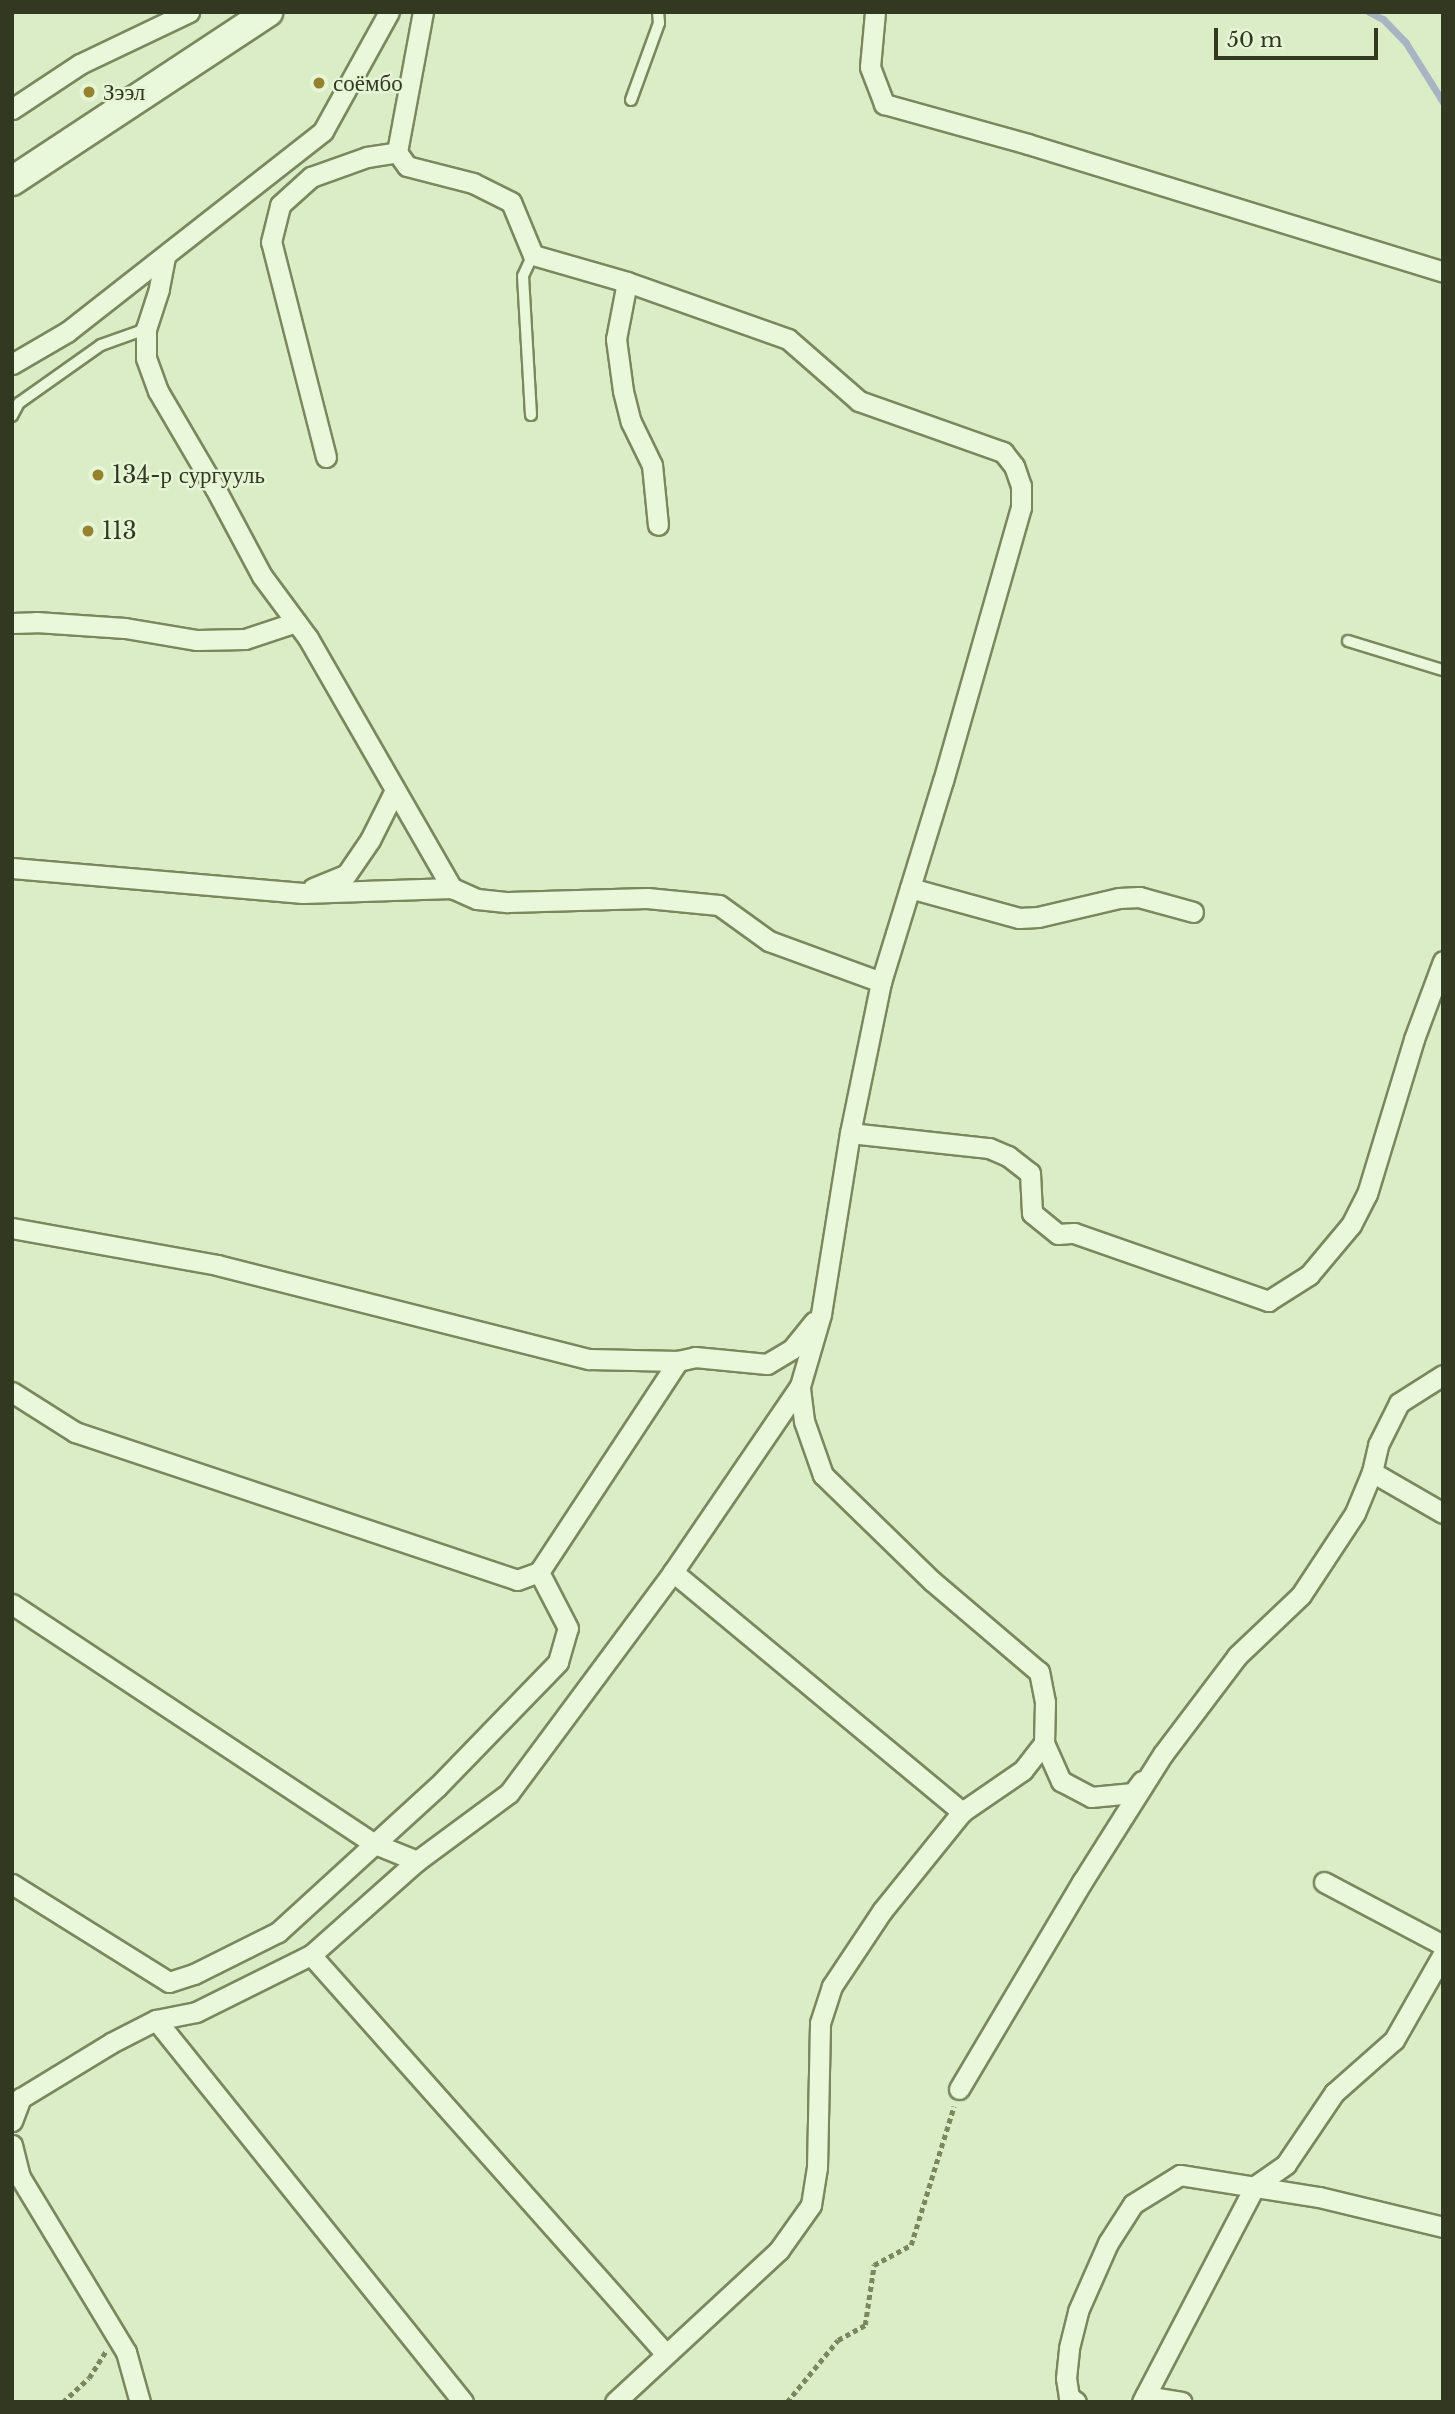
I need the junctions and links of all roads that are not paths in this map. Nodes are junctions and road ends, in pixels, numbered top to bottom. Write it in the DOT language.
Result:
graph roads {
  1 [pos="189,12"];
  2 [pos="268,12"];
  3 [pos="389,12"];
  4 [pos="423,12"];
  5 [pos="658,12"];
  6 [pos="876,12"];
  7 [pos="631,100"];
  8 [pos="12,109"];
  9 [pos="397,152"];
  10 [pos="12,181"];
  11 [pos="533,256"];
  12 [pos="165,257"];
  13 [pos="1443,272"];
  14 [pos="627,282"];
  15 [pos="146,329"];
  16 [pos="12,364"];
  17 [pos="531,415"];
  18 [pos="12,416"];
  19 [pos="326,457"];
  20 [pos="658,525"];
  21 [pos="296,622"];
  22 [pos="12,624"];
  23 [pos="1348,641"];
  24 [pos="1443,670"];
  25 [pos="394,792"];
  26 [pos="12,868"];
  27 [pos="452,888"];
  28 [pos="910,888"];
  29 [pos="303,893"];
  30 [pos="1194,912"];
  31 [pos="1443,961"];
  32 [pos="881,982"];
  33 [pos="850,1133"];
  34 [pos="12,1228"];
  35 [pos="821,1314"];
  36 [pos="678,1361"];
  37 [pos="1443,1375"];
  38 [pos="800,1386"];
  39 [pos="12,1392"];
  40 [pos="1372,1472"];
  41 [pos="1443,1513"];
  42 [pos="539,1572"];
  43 [pos="673,1572"];
  44 [pos="12,1604"];
  45 [pos="1044,1743"];
  46 [pos="1163,1754"];
  47 [pos="962,1812"];
  48 [pos="375,1844"];
  49 [pos="417,1861"];
  50 [pos="1324,1882"];
  51 [pos="12,1884"];
  52 [pos="1443,1945"];
  53 [pos="1443,1954"];
  54 [pos="312,1955"];
  55 [pos="156,2020"];
  56 [pos="959,2089"];
  57 [pos="12,2121"];
  58 [pos="12,2145"];
  59 [pos="1255,2186"];
  60 [pos="1443,2227"];
  61 [pos="665,2353"];
  62 [pos="1143,2399"];
  63 [pos="140,2402"];
  64 [pos="463,2402"];
  65 [pos="615,2402"];
  66 [pos="1076,2402"];
  67 [pos="1181,2402"];
  1 -- 8 [label="street"];
  2 -- 10 [label="main road"];
  3 -- 12 [label="street"];
  4 -- 9 [label="street"];
  5 -- 7 [label="lane"];
  6 -- 13 [label="street"];
  9 -- 11 [label="street"];
  9 -- 19 [label="street"];
  11 -- 14 [label="street"];
  11 -- 17 [label="lane"];
  12 -- 15 [label="street"];
  12 -- 16 [label="street"];
  14 -- 20 [label="street"];
  14 -- 28 [label="street"];
  15 -- 18 [label="lane"];
  15 -- 21 [label="street"];
  21 -- 22 [label="street"];
  21 -- 25 [label="street"];
  23 -- 24 [label="lane"];
  25 -- 27 [label="street"];
  25 -- 29 [label="street"];
  26 -- 29 [label="street"];
  27 -- 29 [label="street"];
  27 -- 32 [label="street"];
  28 -- 30 [label="street"];
  28 -- 32 [label="street"];
  31 -- 33 [label="street"];
  32 -- 33 [label="street"];
  33 -- 35 [label="street"];
  34 -- 36 [label="street"];
  35 -- 36 [label="street"];
  35 -- 38 [label="street"];
  36 -- 42 [label="street"];
  37 -- 40 [label="street"];
  38 -- 43 [label="street"];
  38 -- 45 [label="street"];
  39 -- 42 [label="street"];
  40 -- 41 [label="street"];
  40 -- 46 [label="street"];
  42 -- 48 [label="street"];
  43 -- 47 [label="street"];
  43 -- 49 [label="street"];
  44 -- 48 [label="street"];
  45 -- 46 [label="street"];
  45 -- 47 [label="street"];
  46 -- 56 [label="street"];
  47 -- 61 [label="street"];
  48 -- 49 [label="street"];
  48 -- 51 [label="street"];
  49 -- 54 [label="street"];
  50 -- 52 [label="street"];
  53 -- 59 [label="street"];
  54 -- 55 [label="street"];
  54 -- 61 [label="street"];
  55 -- 57 [label="street"];
  55 -- 64 [label="street"];
  58 -- 63 [label="street"];
  59 -- 60 [label="street"];
  59 -- 62 [label="street"];
  59 -- 66 [label="street"];
  61 -- 65 [label="street"];
  62 -- 67 [label="street"];
}
